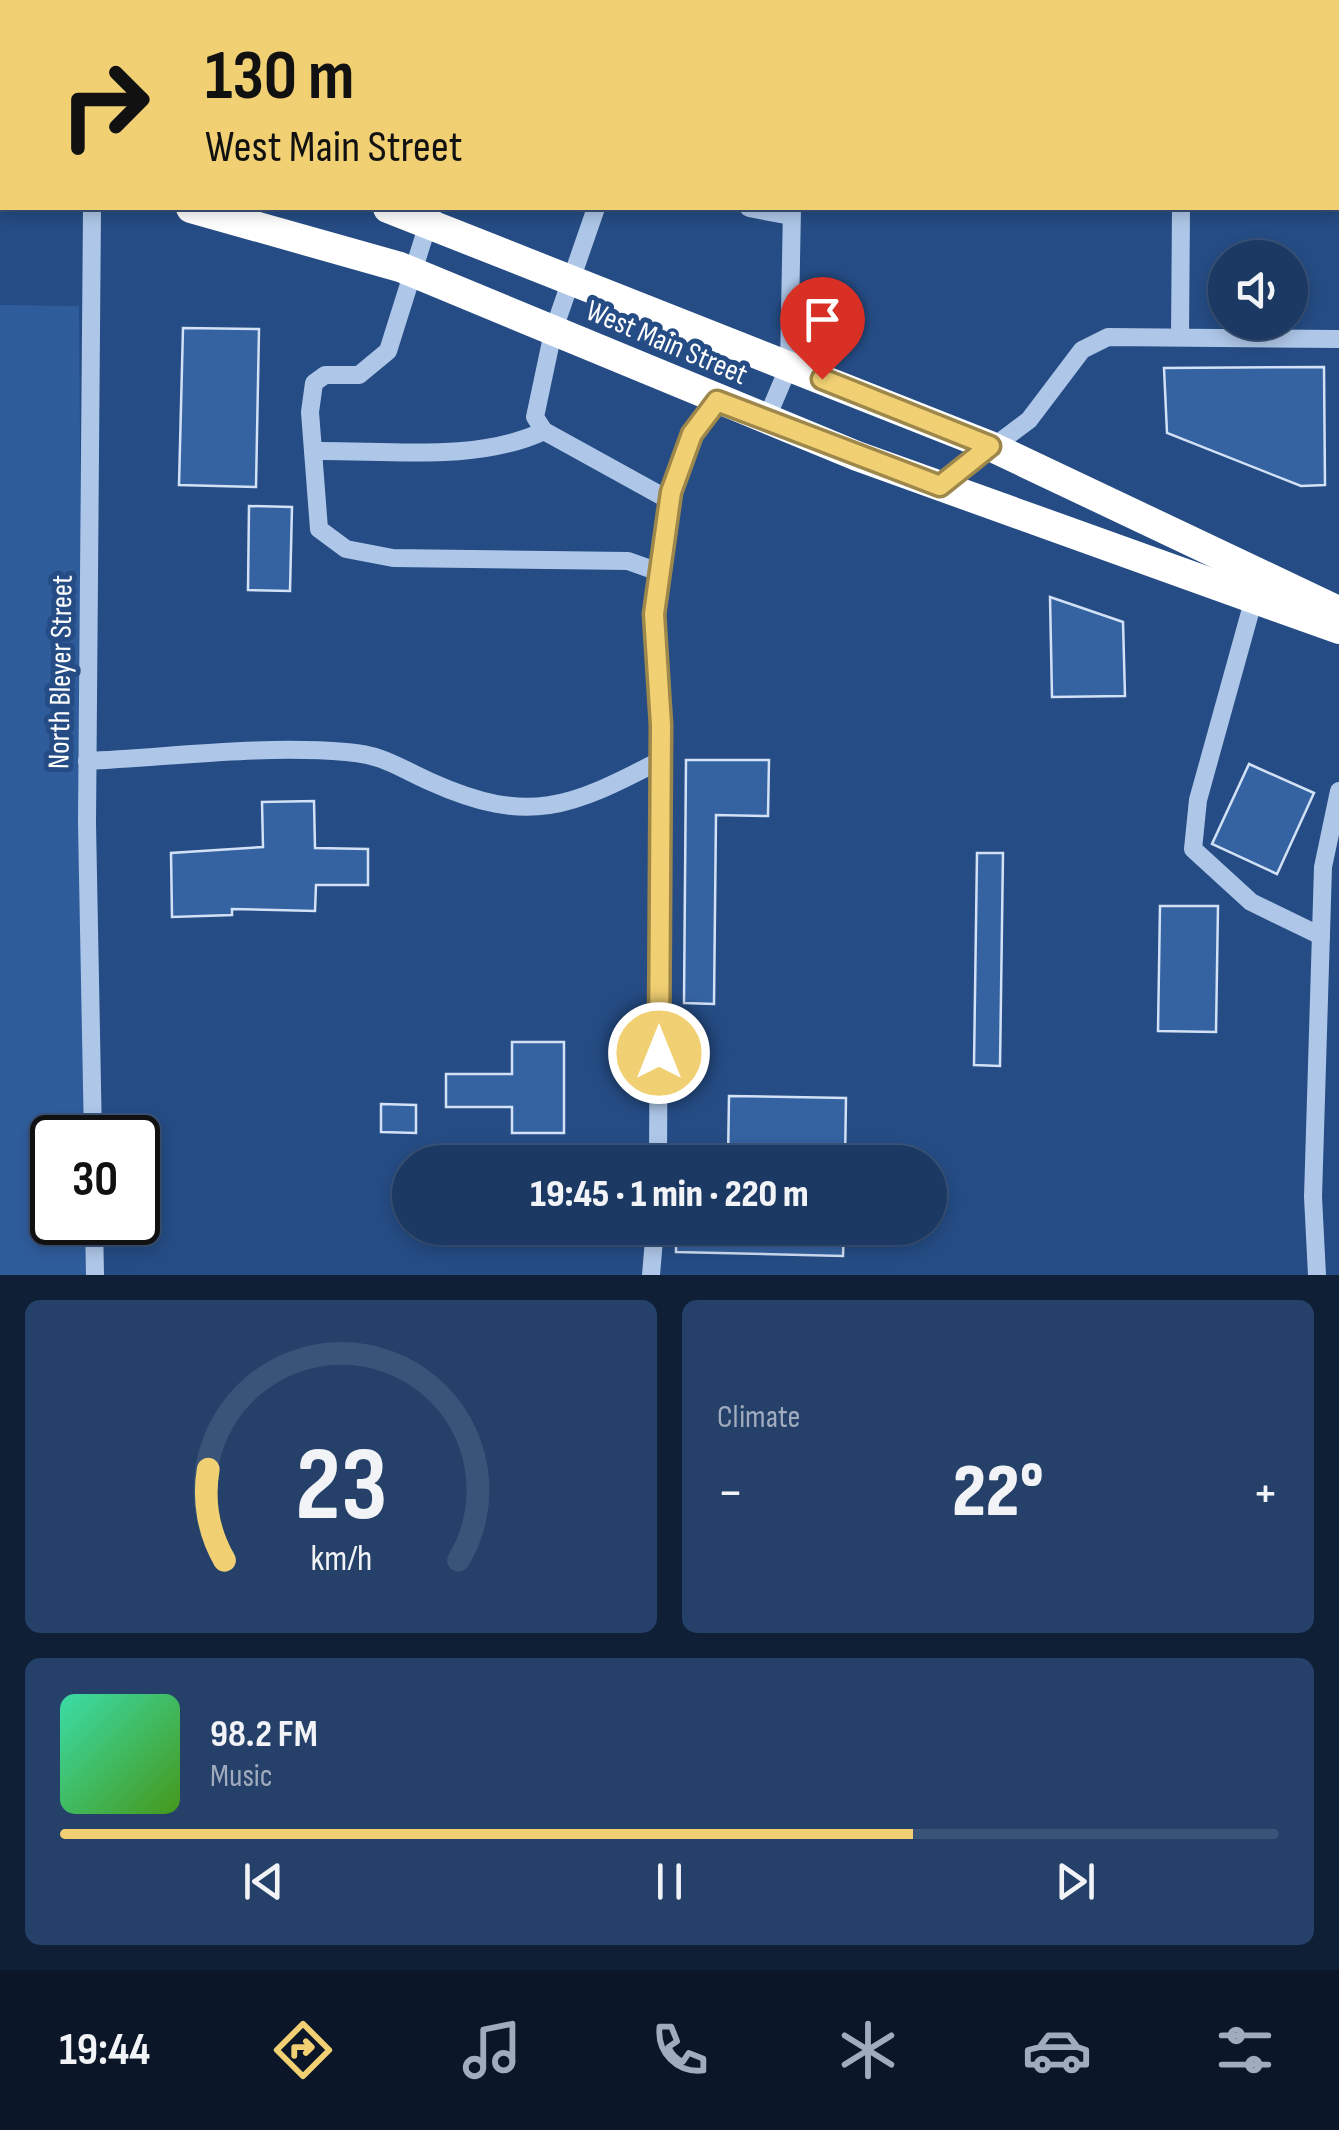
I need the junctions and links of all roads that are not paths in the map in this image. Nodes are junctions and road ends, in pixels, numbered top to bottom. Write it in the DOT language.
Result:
graph roads {
  1 [pos="92,210"];
  2 [pos="198,210"];
  3 [pos="400,210"];
  4 [pos="595,210"];
  5 [pos="1182,210"];
  6 [pos="792,212"];
  7 [pos="430,215"];
  8 [pos="412,272"];
  9 [pos="573,280"];
  10 [pos="554,332"];
  11 [pos="1180,338"];
  12 [pos="1339,340"];
  13 [pos="789,366"];
  14 [pos="717,401"];
  15 [pos="766,420"];
  16 [pos="544,431"];
  17 [pos="990,446"];
  18 [pos="313,451"];
  19 [pos="940,486"];
  20 [pos="670,500"];
  21 [pos="659,572"];
  22 [pos="1254,598"];
  23 [pos="1339,612"];
  24 [pos="1339,628"];
  25 [pos="661,760"];
  26 [pos="87,761"];
  27 [pos="1339,791"];
  28 [pos="1321,936"];
  29 [pos="93,1115"];
  30 [pos="658,1145"];
  31 [pos="94,1245"];
  32 [pos="653,1245"];
  33 [pos="95,1275"];
  34 [pos="652,1275"];
  35 [pos="1317,1275"];
  1 -- 26 [label="street, North Bleyer Street"];
  2 -- 8 [label="highway, West Main Street"];
  3 -- 7 [label="highway, West Main Street"];
  4 -- 9 [label="street"];
  5 -- 11 [label="street"];
  6 -- 13 [label="street"];
  7 -- 8 [label="street"];
  7 -- 9 [label="highway, West Main Street"];
  8 -- 10 [label="highway, West Main Street"];
  8 -- 18 [label="street"];
  9 -- 10 [label="street"];
  9 -- 13 [label="highway, West Main Street"];
  10 -- 14 [label="highway, West Main Street"];
  10 -- 16 [label="street"];
  11 -- 12 [label="street"];
  11 -- 17 [label="street"];
  13 -- 15 [label="street"];
  13 -- 17 [label="highway, West Main Street"];
  14 -- 15 [label="highway, West Main Street"];
  14 -- 20 [label="street"];
  15 -- 19 [label="highway, West Main Street"];
  16 -- 18 [label="street"];
  16 -- 20 [label="street"];
  17 -- 19 [label="street"];
  17 -- 23 [label="highway, West Main Street"];
  18 -- 21 [label="street"];
  19 -- 22 [label="highway, West Main Street"];
  20 -- 21 [label="street"];
  21 -- 25 [label="street"];
  22 -- 24 [label="highway, West Main Street"];
  22 -- 28 [label="street"];
  25 -- 26 [label="street"];
  25 -- 30 [label="street"];
  26 -- 29 [label="street, North Bleyer Street"];
  27 -- 28 [label="street"];
  28 -- 35 [label="street"];
  31 -- 33 [label="street"];
  32 -- 34 [label="street"];
}
